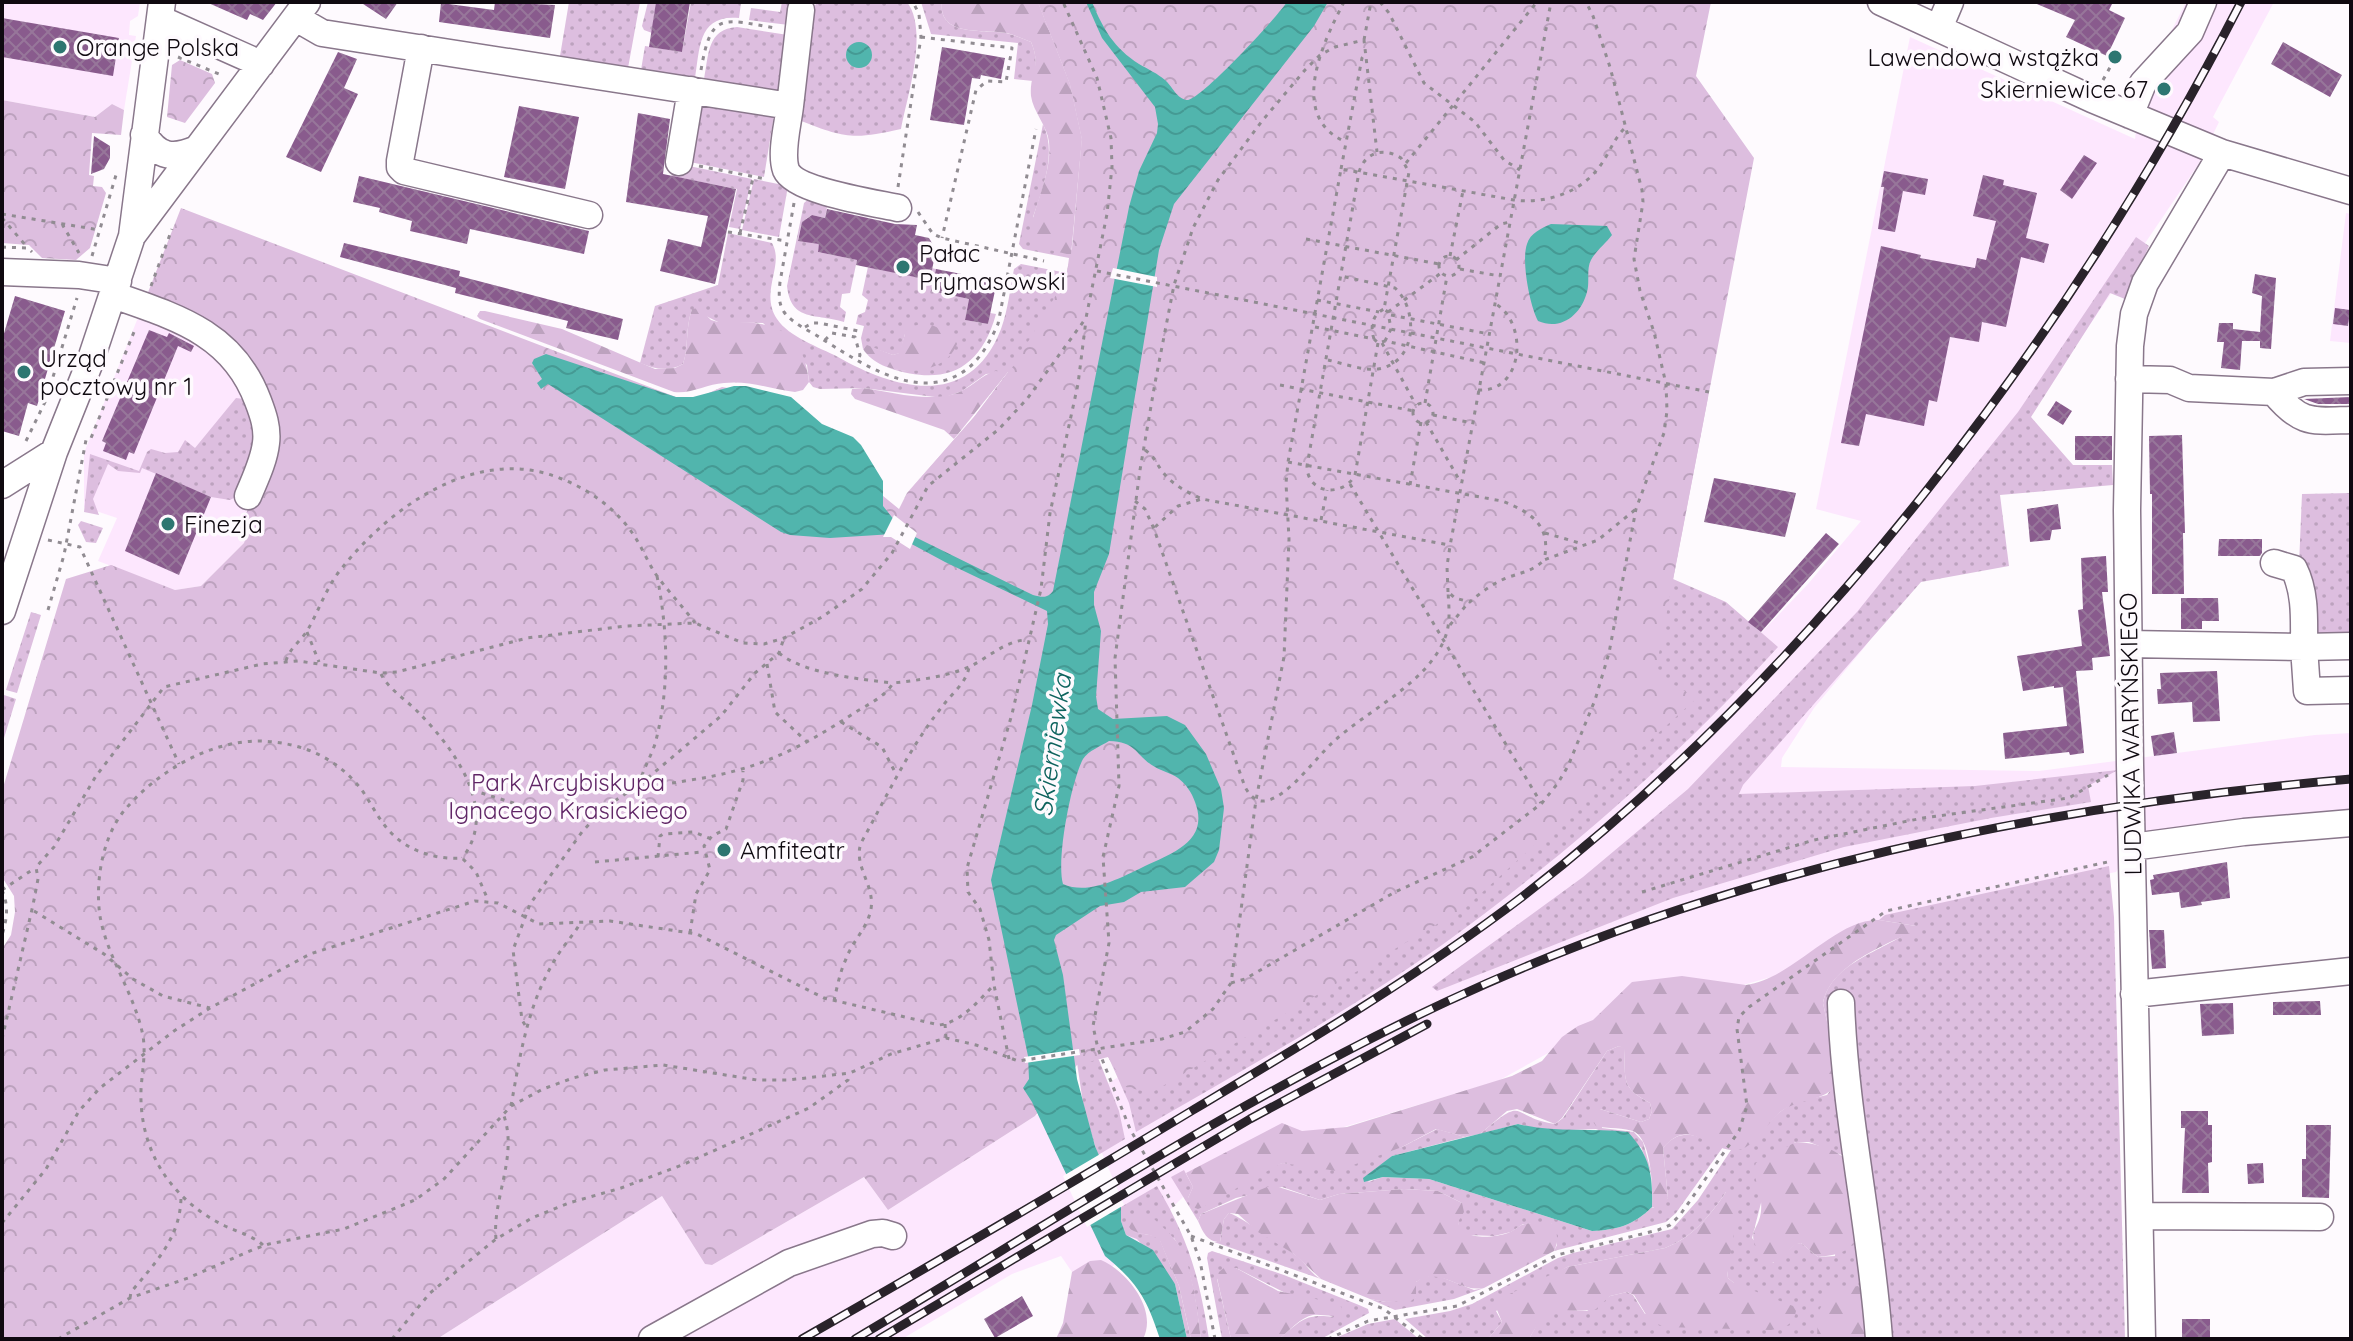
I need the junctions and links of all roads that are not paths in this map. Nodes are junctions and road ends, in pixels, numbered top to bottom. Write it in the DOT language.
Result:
graph roads {
  1 [pos="1881,2"];
  2 [pos="1950,2"];
  3 [pos="2203,2"];
  4 [pos="161,10"];
  5 [pos="302,10"];
  6 [pos="801,10"];
  7 [pos="1939,28"];
  8 [pos="421,48"];
  9 [pos="261,64"];
  10 [pos="695,85"];
  11 [pos="790,106"];
  12 [pos="2130,115"];
  13 [pos="144,135"];
  14 [pos="197,149"];
  15 [pos="2222,153"];
  16 [pos="679,162"];
  17 [pos="2351,191"];
  18 [pos="904,208"];
  19 [pos="589,215"];
  20 [pos="132,236"];
  21 [pos="2,272"];
  22 [pos="115,288"];
  23 [pos="2129,379"];
  24 [pos="2351,381"];
  25 [pos="2274,392"];
  26 [pos="2351,420"];
  27 [pos="54,452"];
  28 [pos="2,485"];
  29 [pos="248,496"];
  30 [pos="2274,563"];
  31 [pos="2,611"];
  32 [pos="2129,644"];
  33 [pos="2351,646"];
  34 [pos="2304,647"];
  35 [pos="2351,690"];
  36 [pos="2351,823"];
  37 [pos="2126,853"];
  38 [pos="2351,971"];
  39 [pos="2134,994"];
  40 [pos="1841,1003"];
  41 [pos="2140,1216"];
  42 [pos="2320,1217"];
  43 [pos="893,1236"];
  44 [pos="652,1339"];
  45 [pos="1879,1339"];
  46 [pos="2142,1339"];
  1 -- 7 [label="street"];
  2 -- 7 [label="street"];
  3 -- 12 [label="street"];
  4 -- 9 [label="street"];
  4 -- 13 [label="street"];
  5 -- 8 [label="street"];
  5 -- 9 [label="street"];
  6 -- 11 [label="street"];
  7 -- 12 [label="street"];
  8 -- 10 [label="street"];
  8 -- 19 [label="street"];
  9 -- 14 [label="street"];
  10 -- 11 [label="street"];
  10 -- 16 [label="street"];
  11 -- 18 [label="street"];
  12 -- 15 [label="street"];
  13 -- 14 [label="street"];
  13 -- 20 [label="street"];
  14 -- 20 [label="street"];
  15 -- 17 [label="street"];
  15 -- 23 [label="street, LUDWIKA WARYŃSKIEGO"];
  20 -- 22 [label="street"];
  21 -- 22 [label="street"];
  22 -- 27 [label="street"];
  22 -- 29 [label="street"];
  23 -- 25 [label="street"];
  23 -- 32 [label="street, LUDWIKA WARYŃSKIEGO"];
  24 -- 25 [label="street"];
  25 -- 26 [label="street"];
  27 -- 28 [label="street"];
  27 -- 31 [label="street"];
  30 -- 34 [label="street"];
  32 -- 34 [label="street"];
  32 -- 37 [label="street, LUDWIKA WARYŃSKIEGO"];
  33 -- 34 [label="street"];
  34 -- 35 [label="street"];
  36 -- 37 [label="street"];
  37 -- 39 [label="street, LUDWIKA WARYŃSKIEGO"];
  38 -- 39 [label="street"];
  39 -- 41 [label="street, LUDWIKA WARYŃSKIEGO"];
  40 -- 45 [label="street"];
  41 -- 42 [label="street"];
  41 -- 46 [label="street, LUDWIKA WARYŃSKIEGO"];
  43 -- 44 [label="street"];
}
